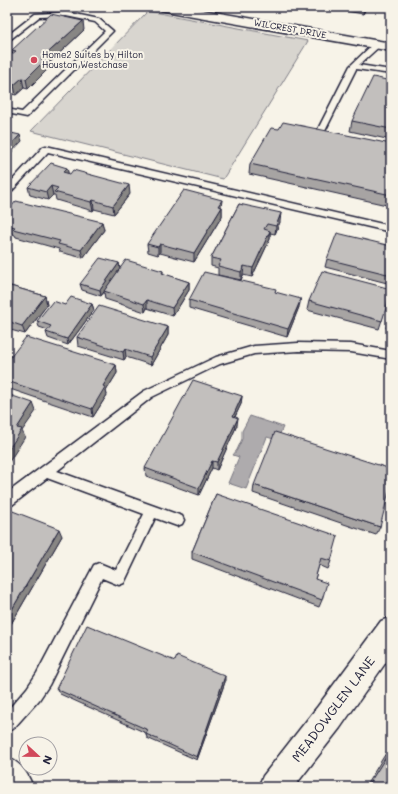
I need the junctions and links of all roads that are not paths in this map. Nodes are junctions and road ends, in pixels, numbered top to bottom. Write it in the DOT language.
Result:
graph roads {
  1 [pos="165,7"];
  2 [pos="239,7"];
  3 [pos="255,10"];
  4 [pos="65,11"];
  5 [pos="230,18"];
  6 [pos="385,32"];
  7 [pos="7,40"];
  8 [pos="378,44"];
  9 [pos="391,47"];
  10 [pos="354,66"];
  11 [pos="391,72"];
  12 [pos="7,111"];
  13 [pos="320,133"];
  14 [pos="7,191"];
  15 [pos="391,229"];
  16 [pos="391,355"];
  17 [pos="45,472"];
  18 [pos="7,501"];
  19 [pos="152,511"];
  20 [pos="177,520"];
  21 [pos="391,631"];
  22 [pos="7,723"];
  23 [pos="7,774"];
  24 [pos="17,787"];
  25 [pos="274,787"];
  1 -- 5 [label="main road, WILCREST DRIVE"];
  2 -- 3 [label="main road, WILCREST DRIVE"];
  2 -- 5 [label="main road"];
  4 -- 7 [label="lane"];
  4 -- 12 [label="lane"];
  5 -- 8 [label="main road, WILCREST DRIVE"];
  6 -- 8 [label="main road"];
  8 -- 9 [label="main road, WILCREST DRIVE"];
  8 -- 10 [label="lane"];
  10 -- 11 [label="lane"];
  10 -- 13 [label="lane"];
  14 -- 15 [label="lane"];
  16 -- 17 [label="lane"];
  17 -- 18 [label="lane"];
  17 -- 19 [label="lane"];
  19 -- 20 [label="lane"];
  19 -- 22 [label="lane"];
  21 -- 25 [label="main road, MEADOWGLEN LANE"];
  23 -- 24 [label="main road"];
}
